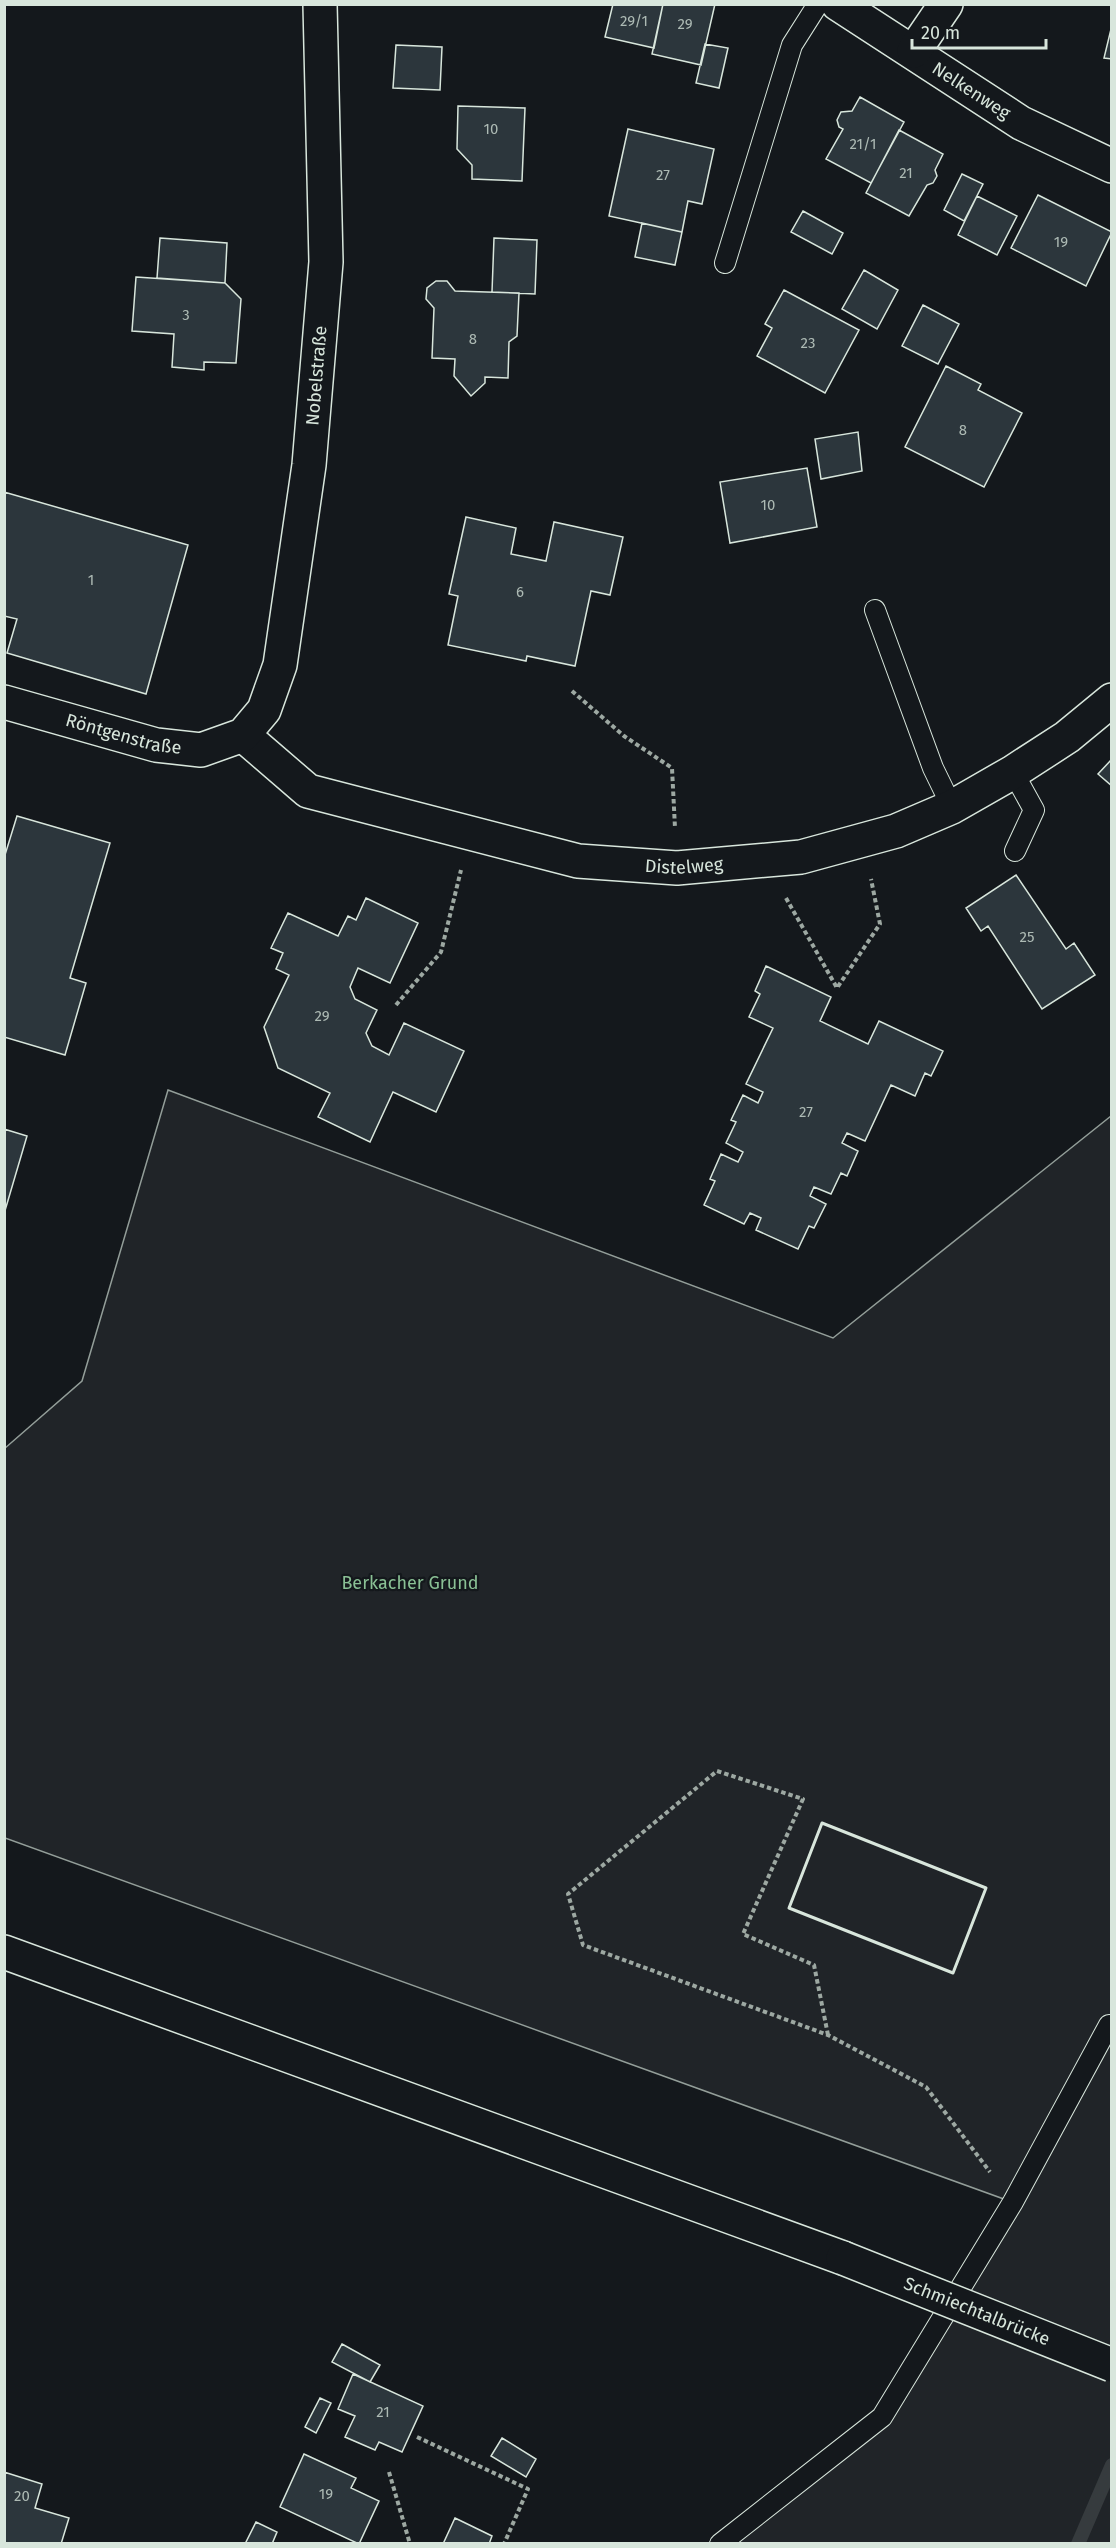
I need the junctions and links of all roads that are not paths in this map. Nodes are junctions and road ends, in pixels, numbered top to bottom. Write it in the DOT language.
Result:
graph roads {
  1 [pos="320,4"];
  2 [pos="818,4"];
  3 [pos="838,4"];
  4 [pos="946,4"];
  5 [pos="914,51"];
  6 [pos="1112,166"];
  7 [pos="725,263"];
  8 [pos="875,610"];
  9 [pos="1112,700"];
  10 [pos="4,702"];
  11 [pos="243,735"];
  12 [pos="1013,772"];
  13 [pos="952,807"];
  14 [pos="1015,851"];
  15 [pos="4,1952"];
  16 [pos="1109,2025"];
  17 [pos="1112,2365"];
  18 [pos="720,2544"];
  1 -- 11 [label="street, Nobelstraße"];
  2 -- 7 [label="lane"];
  3 -- 5 [label="street, Nelkenweg"];
  4 -- 5 [label="street"];
  5 -- 6 [label="street, Nelkenweg"];
  8 -- 13 [label="lane"];
  9 -- 12 [label="street, Distelweg"];
  10 -- 11 [label="street, Röntgenstraße"];
  11 -- 13 [label="street, Distelweg"];
  12 -- 13 [label="street, Distelweg"];
  12 -- 14 [label="lane"];
  15 -- 17 [label="street, Schmiechtalbrücke, bridge"];
  16 -- 18 [label="lane"];
}
